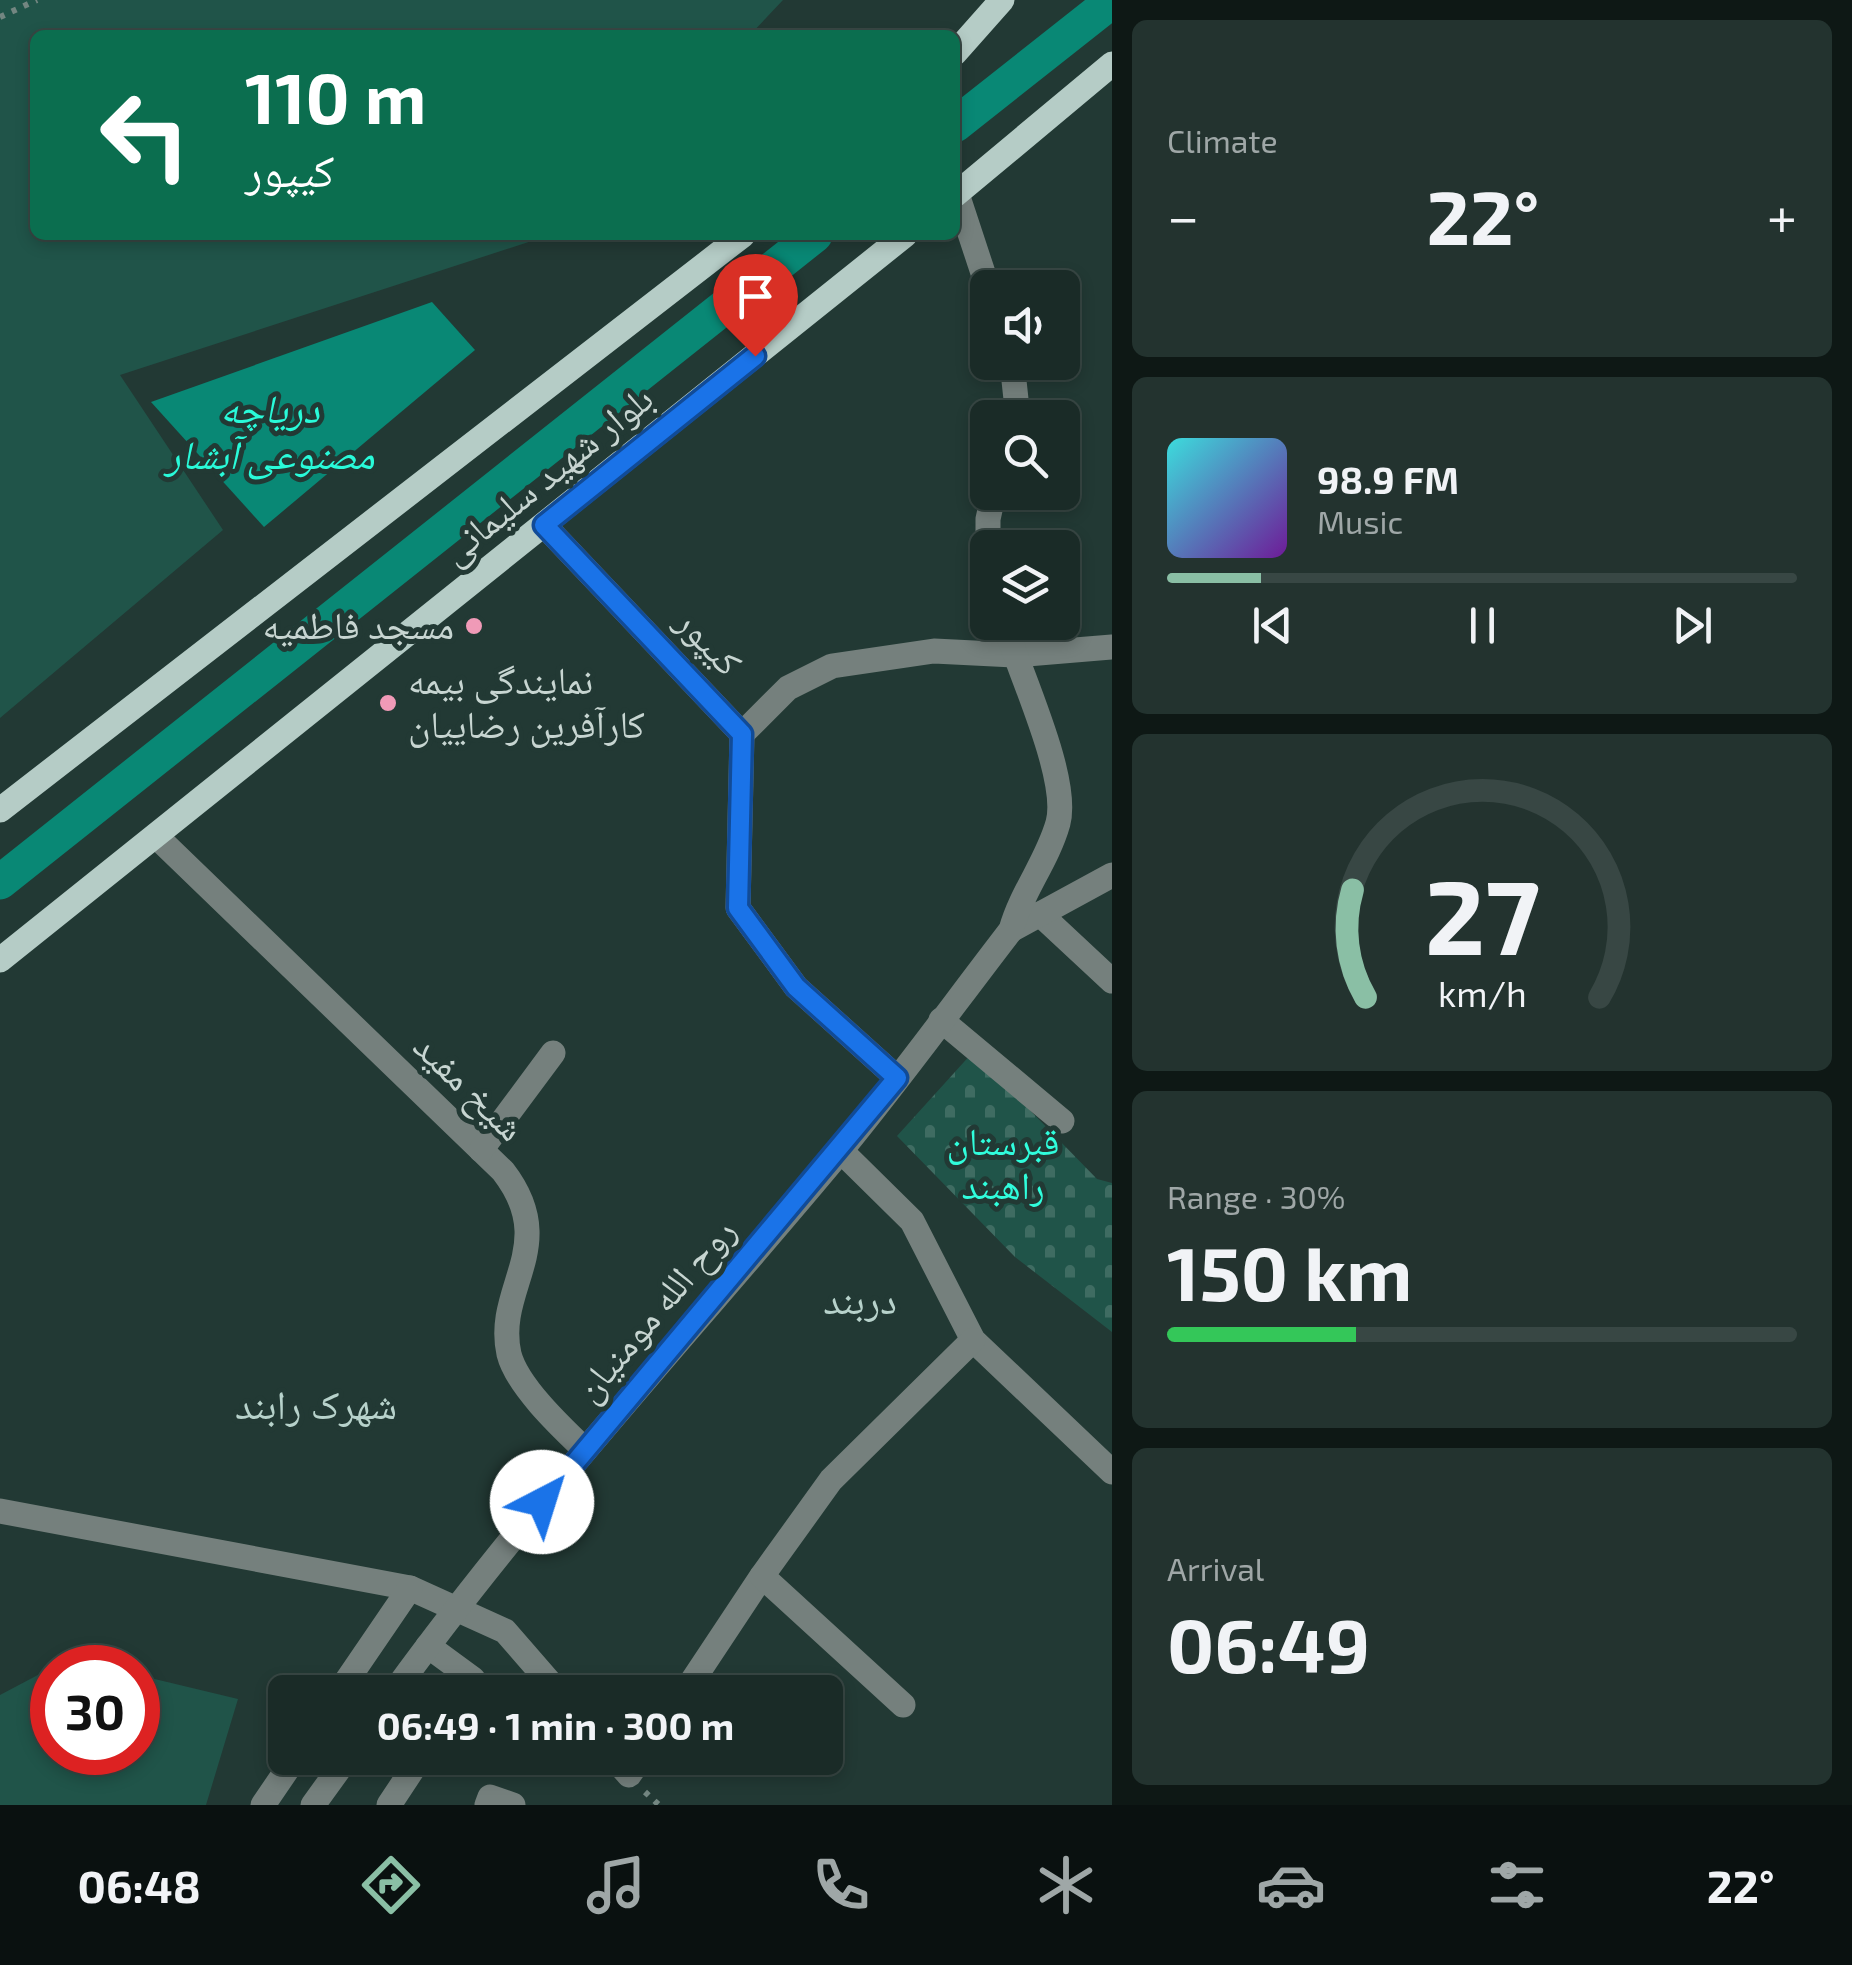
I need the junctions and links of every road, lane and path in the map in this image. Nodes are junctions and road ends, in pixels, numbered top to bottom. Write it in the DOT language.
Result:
graph roads {
  1 [pos="36,0"];
  2 [pos="1002,0"];
  3 [pos="0,17"];
  4 [pos="960,46"];
  5 [pos="1112,64"];
  6 [pos="960,191"];
  7 [pos="960,206"];
  8 [pos="737,240"];
  9 [pos="900,240"];
  10 [pos="982,270"];
  11 [pos="544,525"];
  12 [pos="1010,640"];
  13 [pos="1112,646"];
  14 [pos="1014,654"];
  15 [pos="742,734"];
  16 [pos="0,810"];
  17 [pos="156,837"];
  18 [pos="1112,875"];
  19 [pos="1040,914"];
  20 [pos="1010,930"];
  21 [pos="0,960"];
  22 [pos="1112,981"];
  23 [pos="941,1020"];
  24 [pos="553,1053"];
  25 [pos="897,1078"];
  26 [pos="1062,1121"];
  27 [pos="481,1150"];
  28 [pos="840,1150"];
  29 [pos="974,1340"];
  30 [pos="585,1450"];
  31 [pos="1112,1472"];
  32 [pos="0,1511"];
  33 [pos="762,1576"];
  34 [pos="410,1588"];
  35 [pos="457,1606"];
  36 [pos="428,1646"];
  37 [pos="351,1675"];
  38 [pos="407,1675"];
  39 [pos="468,1675"];
  40 [pos="543,1675"];
  41 [pos="696,1675"];
  42 [pos="903,1705"];
  43 [pos="283,1775"];
  44 [pos="335,1775"];
  45 [pos="408,1775"];
  46 [pos="263,1805"];
  47 [pos="313,1805"];
  48 [pos="388,1805"];
  49 [pos="487,1805"];
  50 [pos="513,1805"];
  1 -- 3 [label="path"];
  2 -- 4 [label="main road"];
  5 -- 6 [label="main road"];
  7 -- 10 [label="street"];
  8 -- 16 [label="main road, بلوار شهید سلیمانی"];
  9 -- 11 [label="main road, بلوار شهید سلیمانی"];
  11 -- 15 [label="street, کیپور"];
  11 -- 17 [label="main road, بلوار شهید سلیمانی"];
  12 -- 14 [label="street"];
  13 -- 14 [label="street"];
  14 -- 15 [label="street"];
  14 -- 20 [label="street"];
  15 -- 25 [label="street, کیپور"];
  17 -- 21 [label="main road, بلوار شهید سلیمانی"];
  17 -- 27 [label="street, شیخ مفید"];
  18 -- 19 [label="street"];
  19 -- 20 [label="street"];
  19 -- 22 [label="street"];
  20 -- 23 [label="street, روح الله مومنیان"];
  23 -- 25 [label="street, روح الله مومنیان"];
  23 -- 26 [label="street"];
  24 -- 27 [label="street"];
  25 -- 28 [label="street, روح الله مومنیان"];
  27 -- 30 [label="street, شیخ مفید"];
  28 -- 29 [label="street"];
  28 -- 30 [label="street, روح الله مومنیان"];
  29 -- 31 [label="street"];
  29 -- 33 [label="street"];
  30 -- 35 [label="street, روح الله مومنیان"];
  32 -- 34 [label="street"];
  33 -- 41 [label="street"];
  33 -- 42 [label="street"];
  34 -- 35 [label="street"];
  34 -- 37 [label="street"];
  35 -- 36 [label="street, روح الله مومنیان"];
  35 -- 40 [label="street"];
  36 -- 38 [label="street, روح الله مومنیان"];
  36 -- 39 [label="street"];
  43 -- 46 [label="street"];
  44 -- 47 [label="street"];
  45 -- 48 [label="street"];
  49 -- 50 [label="street"];
}
